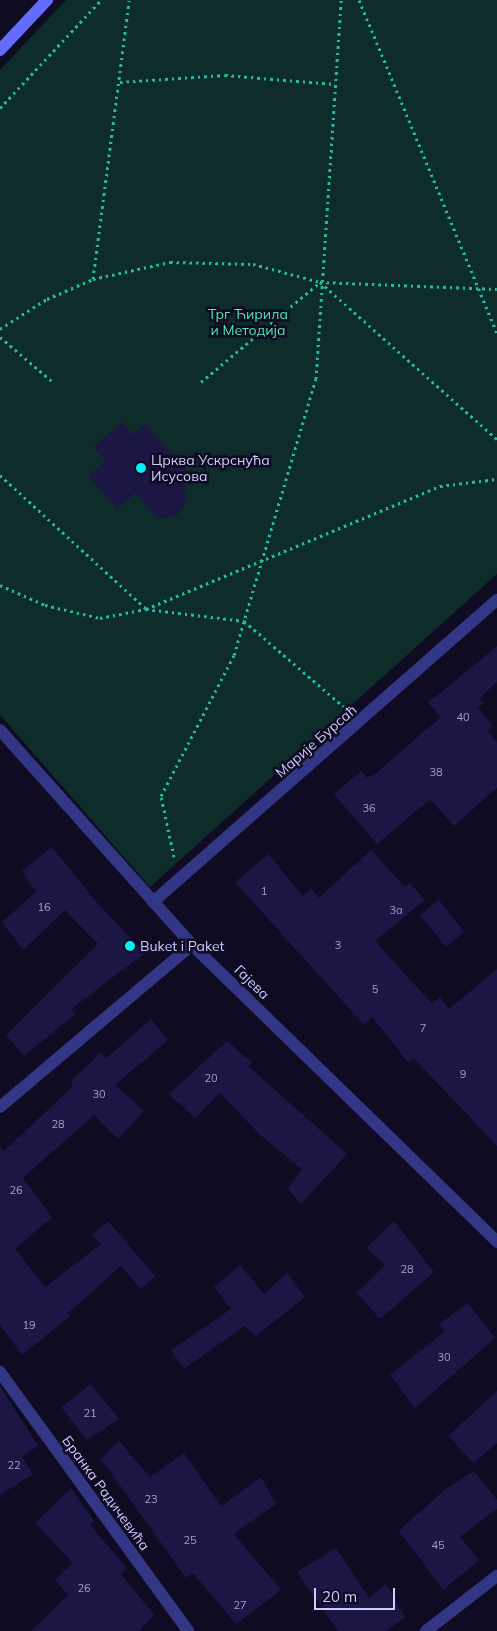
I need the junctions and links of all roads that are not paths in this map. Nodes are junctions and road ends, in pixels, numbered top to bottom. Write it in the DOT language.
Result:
graph roads {
  1 [pos="47,0"];
  2 [pos="0,50"];
  3 [pos="497,600"];
  4 [pos="0,730"];
  5 [pos="152,902"];
  6 [pos="192,945"];
  7 [pos="0,1107"];
  8 [pos="497,1242"];
  9 [pos="0,1372"];
  10 [pos="497,1576"];
  11 [pos="188,1631"];
  12 [pos="426,1631"];
  1 -- 2 [label="main road"];
  3 -- 5 [label="street, Марије Бурсаћ"];
  4 -- 5 [label="street, Гајева"];
  5 -- 6 [label="street, Гајева"];
  6 -- 7 [label="street"];
  6 -- 8 [label="street, Гајева"];
  9 -- 11 [label="street, Бранка Радичевића"];
  10 -- 12 [label="street"];
}
